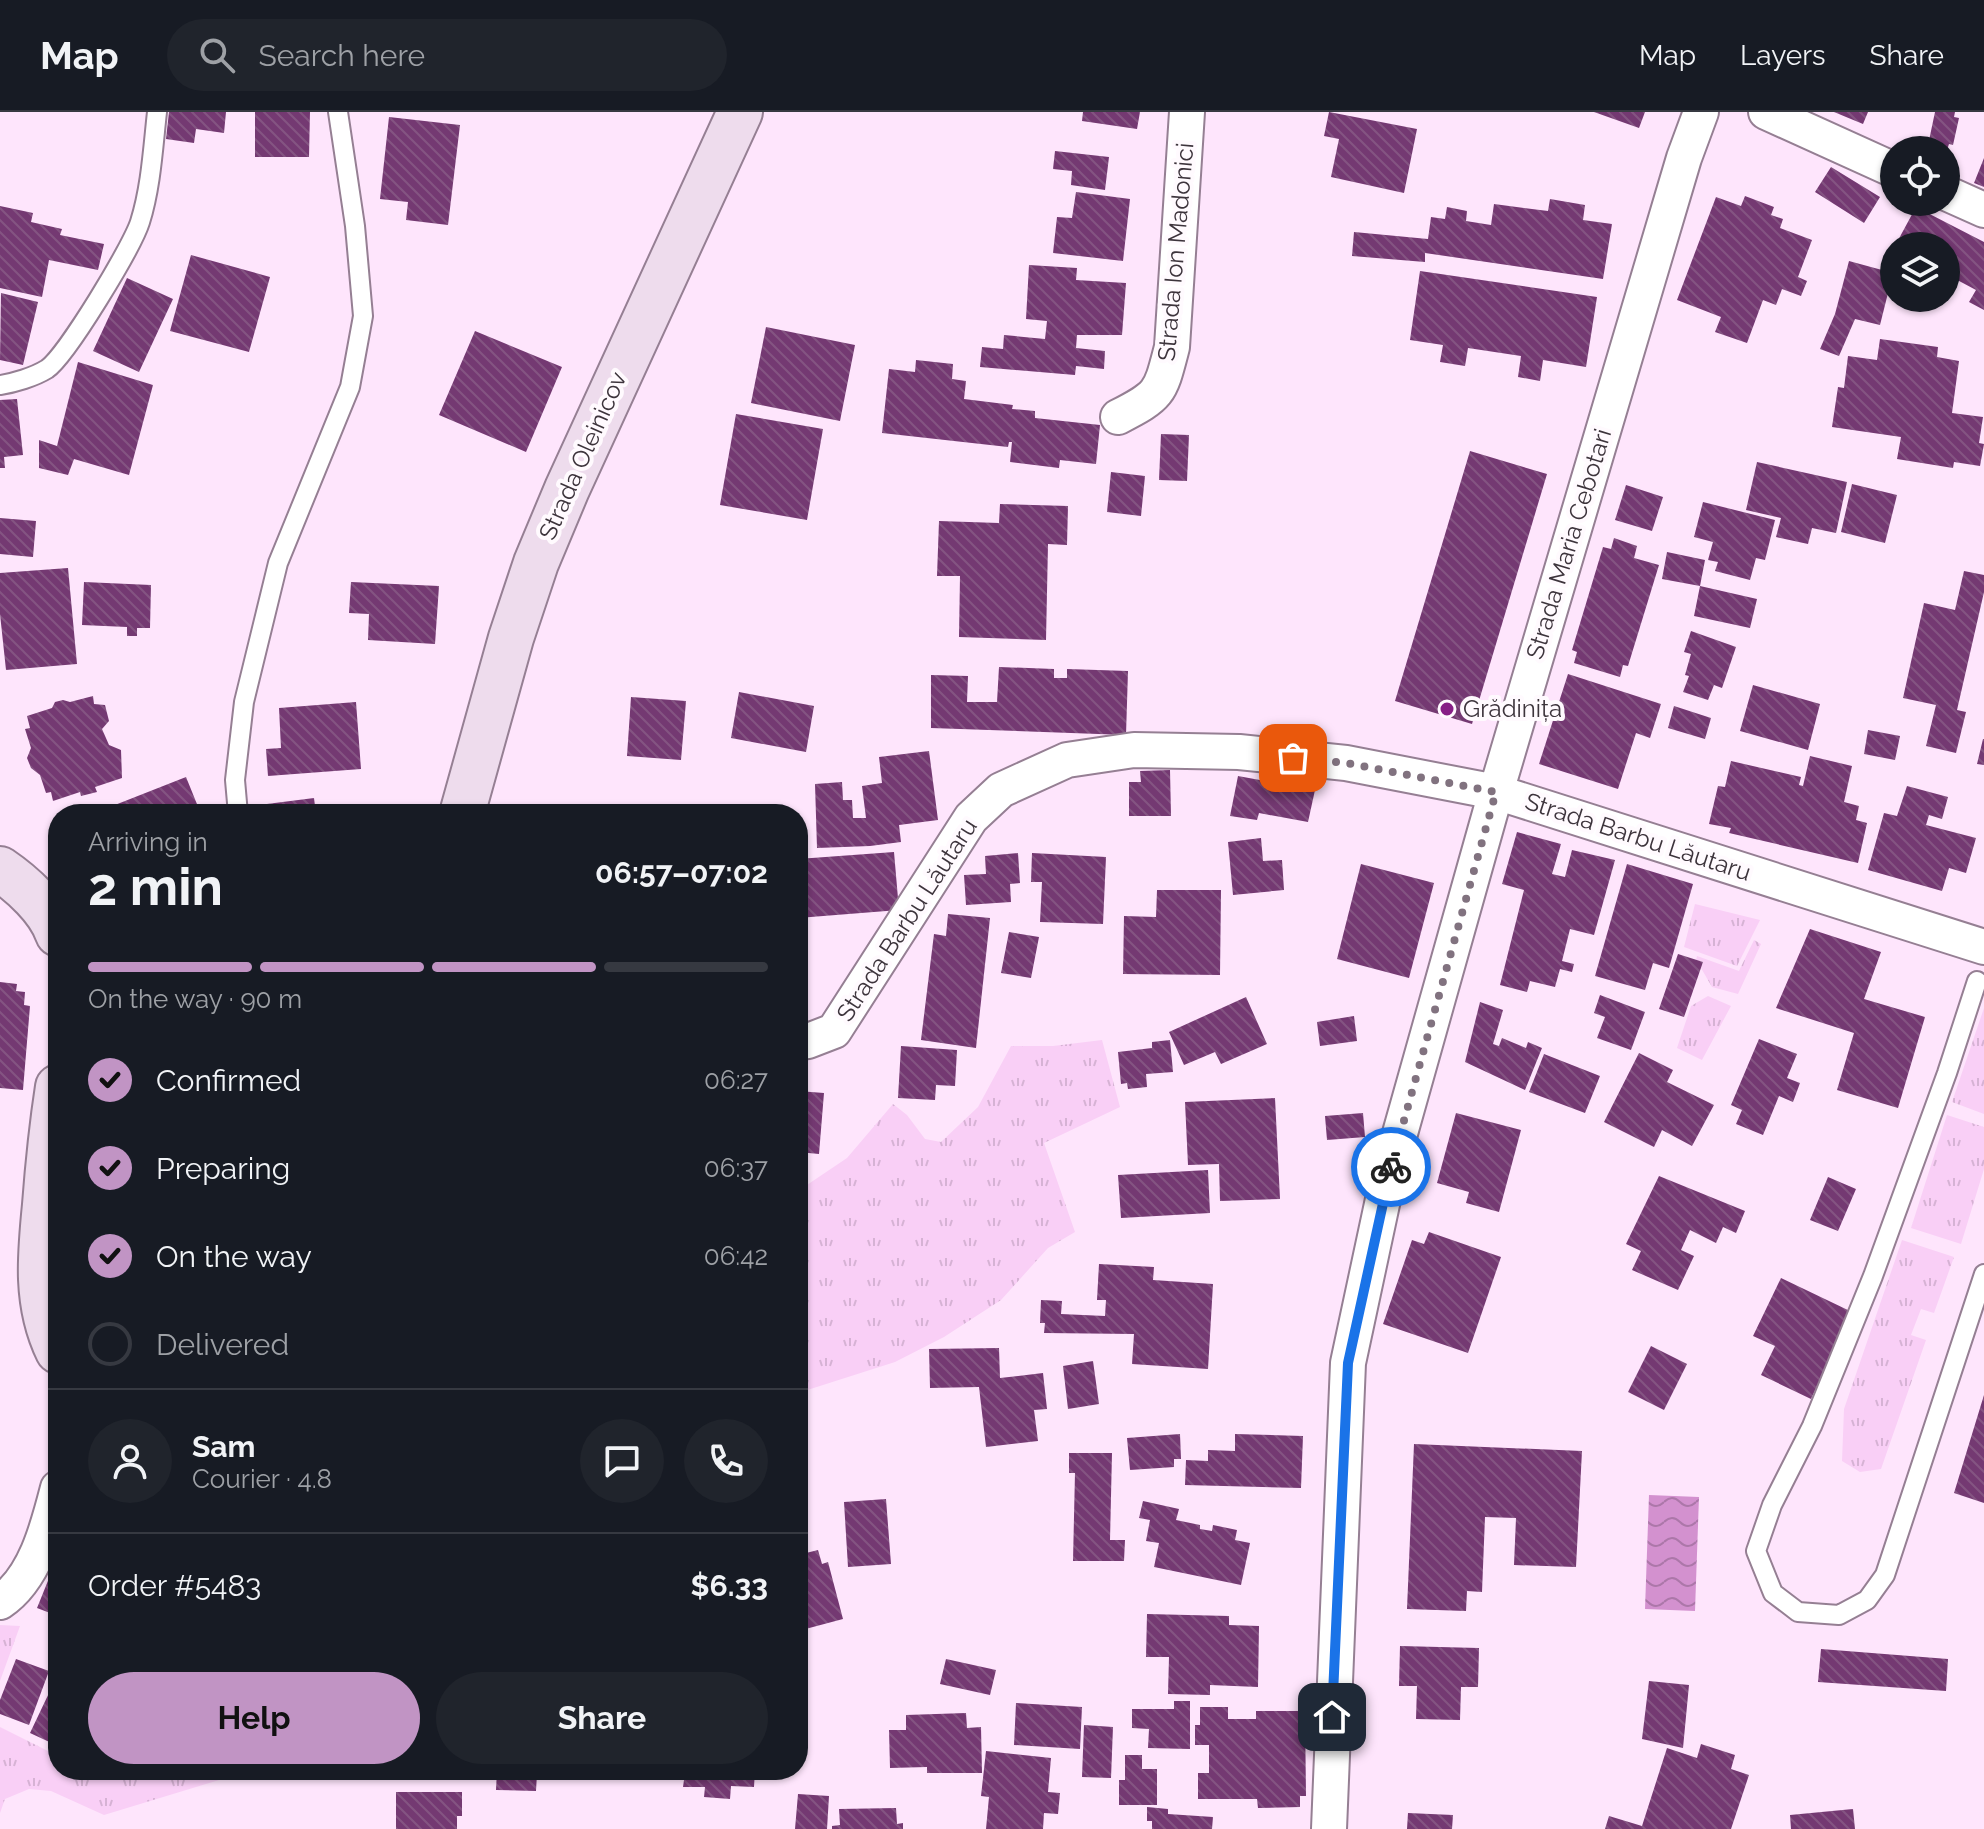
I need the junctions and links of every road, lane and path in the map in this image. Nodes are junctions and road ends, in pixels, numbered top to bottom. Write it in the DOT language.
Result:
graph roads {
  1 [pos="157,112"];
  2 [pos="338,112"];
  3 [pos="740,112"];
  4 [pos="1187,112"];
  5 [pos="1701,112"];
  6 [pos="1766,112"];
  7 [pos="1880,164"];
  8 [pos="1960,199"];
  9 [pos="1984,210"];
  10 [pos="0,385"];
  11 [pos="1118,417"];
  12 [pos="1496,792"];
  13 [pos="237,804"];
  14 [pos="465,804"];
  15 [pos="0,869"];
  16 [pos="48,915"];
  17 [pos="1984,947"];
  18 [pos="1977,981"];
  19 [pos="808,1041"];
  20 [pos="48,1161"];
  21 [pos="1984,1274"];
  22 [pos="48,1322"];
  23 [pos="48,1518"];
  24 [pos="0,1602"];
  25 [pos="1329,1829"];
  1 -- 10 [label="lane"];
  2 -- 13 [label="lane"];
  3 -- 14 [label="main road, Strada Oleinicov"];
  4 -- 11 [label="street, Strada Ion Madonici"];
  5 -- 12 [label="street, Strada Maria Cebotari"];
  6 -- 7 [label="street"];
  8 -- 9 [label="street"];
  12 -- 17 [label="street, Strada Barbu Lăutaru"];
  12 -- 19 [label="street, Strada Barbu Lăutaru"];
  12 -- 25 [label="street, Strada Maria Cebotari"];
  15 -- 16 [label="main road"];
  18 -- 21 [label="lane"];
  20 -- 22 [label="main road"];
  23 -- 24 [label="street"];
}
